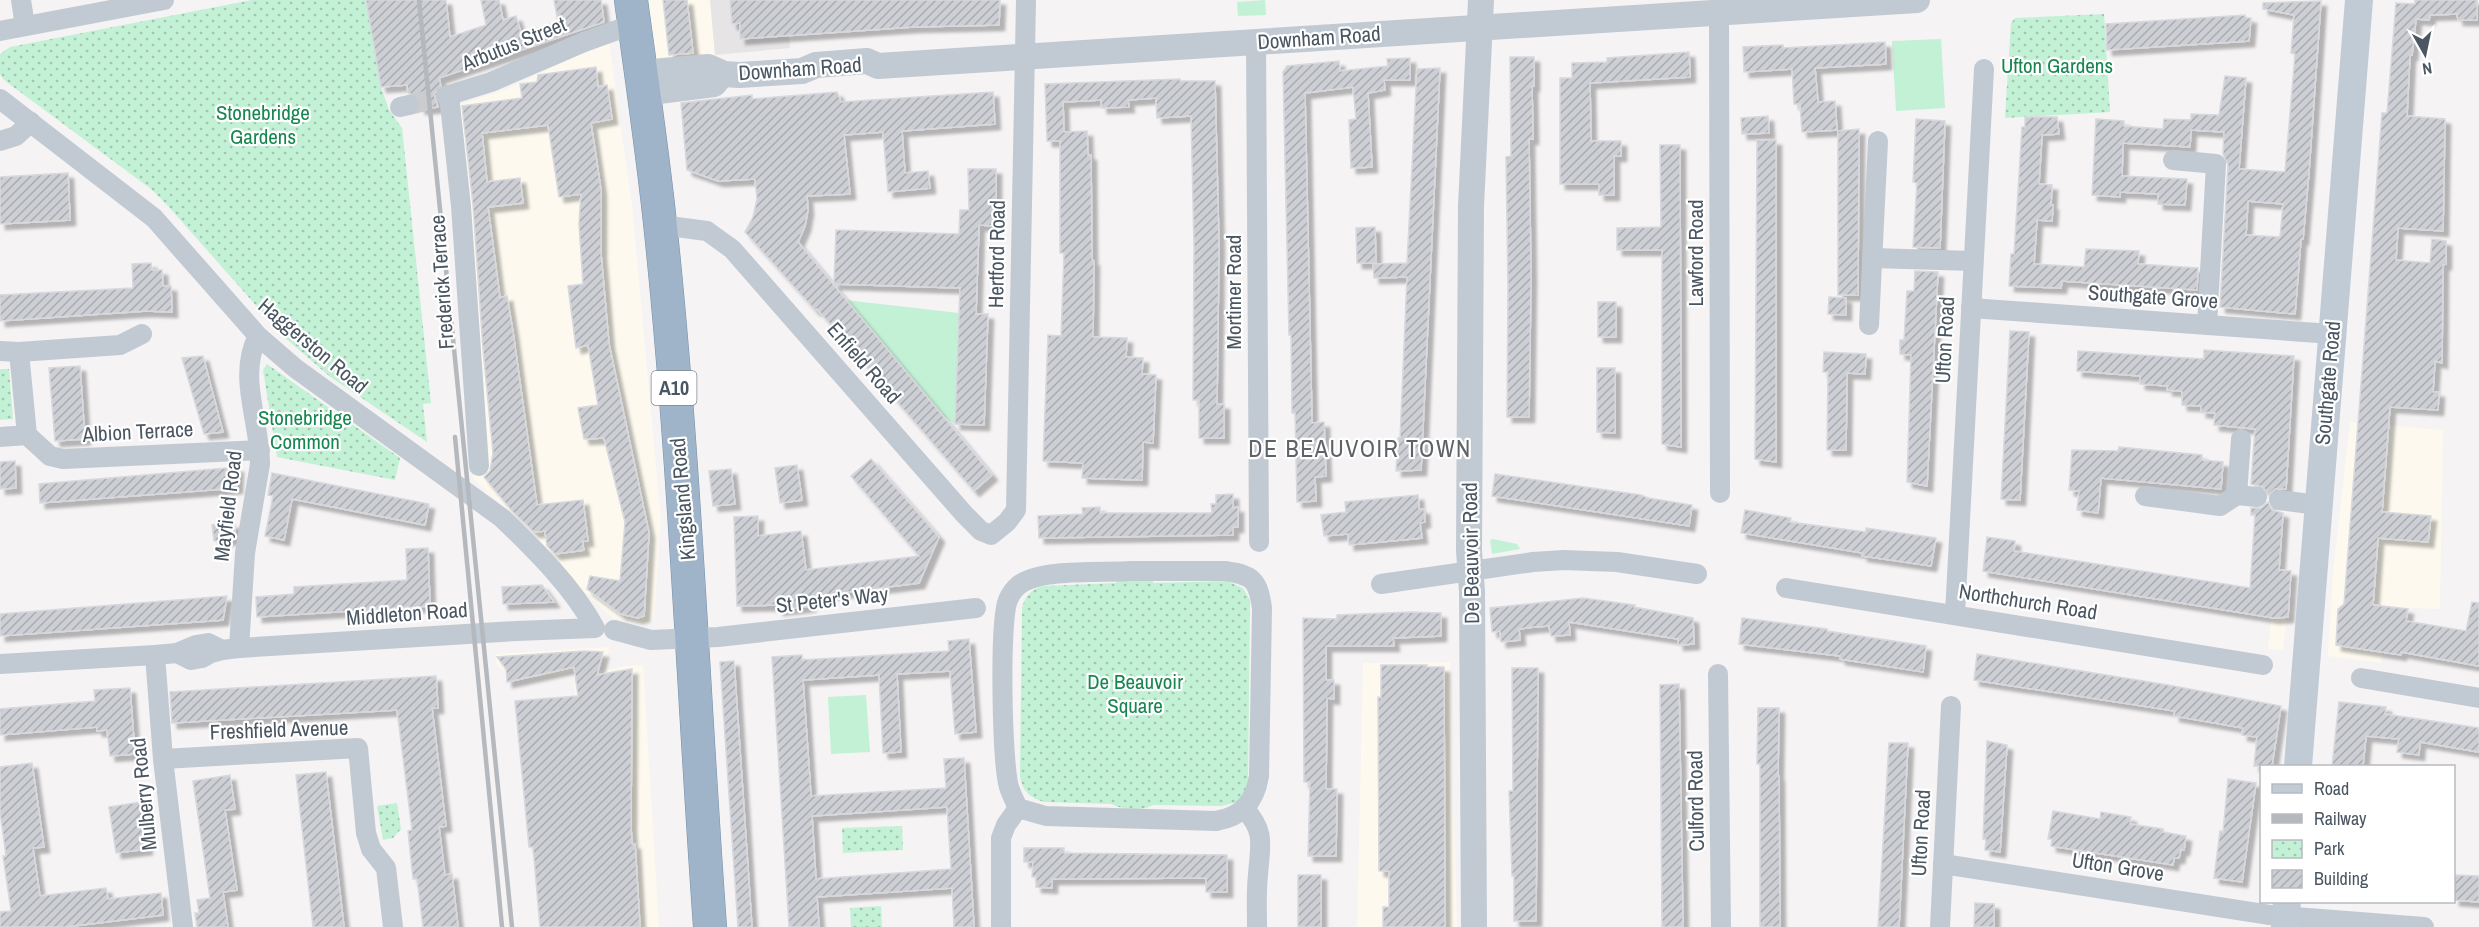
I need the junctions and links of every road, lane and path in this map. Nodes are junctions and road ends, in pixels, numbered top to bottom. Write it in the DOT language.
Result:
graph roads {
  1 [pos="21,0"];
  2 [pos="164,0"];
  3 [pos="1026,0"];
  4 [pos="1481,0"];
  5 [pos="1917,0"];
  6 [pos="2359,0"];
  7 [pos="1723,8"];
  8 [pos="633,12"];
  9 [pos="25,26"];
  10 [pos="1480,27"];
  11 [pos="0,31"];
  12 [pos="1256,42"];
  13 [pos="1024,56"];
  14 [pos="1984,69"];
  15 [pos="642,83"];
  16 [pos="447,96"];
  17 [pos="0,99"];
  18 [pos="31,122"];
  19 [pos="0,141"];
  20 [pos="1878,141"];
  21 [pos="2173,160"];
  22 [pos="660,225"];
  23 [pos="1872,258"];
  24 [pos="1973,261"];
  25 [pos="1971,308"];
  26 [pos="1869,325"];
  27 [pos="2207,325"];
  28 [pos="142,334"];
  29 [pos="2332,334"];
  30 [pos="258,336"];
  31 [pos="10,352"];
  32 [pos="27,435"];
  33 [pos="0,437"];
  34 [pos="2241,439"];
  35 [pos="260,450"];
  36 [pos="479,466"];
  37 [pos="1720,493"];
  38 [pos="2237,495"];
  39 [pos="2145,496"];
  40 [pos="2257,497"];
  41 [pos="2279,500"];
  42 [pos="2318,505"];
  43 [pos="1016,510"];
  44 [pos="1259,542"];
  45 [pos="1471,572"];
  46 [pos="1697,574"];
  47 [pos="1381,584"];
  48 [pos="1786,588"];
  49 [pos="976,608"];
  50 [pos="1955,614"];
  51 [pos="604,629"];
  52 [pos="693,638"];
  53 [pos="230,649"];
  54 [pos="155,656"];
  55 [pos="0,663"];
  56 [pos="2262,665"];
  57 [pos="1718,674"];
  58 [pos="2361,678"];
  59 [pos="2479,698"];
  60 [pos="1951,706"];
  61 [pos="163,759"];
  62 [pos="2298,765"];
  63 [pos="1018,808"];
  64 [pos="1245,808"];
  65 [pos="1943,864"];
  66 [pos="2286,915"];
  67 [pos="183,927"];
  68 [pos="393,927"];
  69 [pos="710,927"];
  70 [pos="1001,927"];
  71 [pos="1257,927"];
  72 [pos="1474,927"];
  73 [pos="1721,927"];
  74 [pos="1940,927"];
  75 [pos="2424,927"];
  1 -- 9 [label="street"];
  2 -- 9 [label="street"];
  3 -- 13 [label="street, Hertford Road"];
  4 -- 10 [label="street, De Beauvoir Road"];
  5 -- 7 [label="street, Downham Road"];
  6 -- 29 [label="main road, Southgate Road"];
  7 -- 10 [label="street, Downham Road"];
  7 -- 37 [label="street, Lawford Road"];
  8 -- 15 [label="highway, Kingsland Road / A10"];
  8 -- 16 [label="street, Arbutus Street"];
  9 -- 11 [label="street"];
  10 -- 12 [label="street, Downham Road"];
  10 -- 45 [label="street, De Beauvoir Road"];
  12 -- 13 [label="street, Downham Road"];
  12 -- 44 [label="street, Mortimer Road"];
  13 -- 15 [label="street, Downham Road"];
  13 -- 43 [label="street, Hertford Road"];
  14 -- 24 [label="street, Ufton Road"];
  15 -- 22 [label="highway, Kingsland Road / A10"];
  16 -- 36 [label="street, Frederick Terrace"];
  17 -- 18 [label="street, Haggerston Road"];
  18 -- 19 [label="street"];
  18 -- 30 [label="street, Haggerston Road"];
  20 -- 23 [label="street"];
  21 -- 27 [label="street"];
  22 -- 43 [label="street, Enfield Road"];
  22 -- 52 [label="highway, Kingsland Road / A10"];
  23 -- 24 [label="street"];
  23 -- 26 [label="street"];
  24 -- 25 [label="street, Ufton Road"];
  25 -- 27 [label="street, Southgate Grove"];
  25 -- 50 [label="street, Ufton Road"];
  27 -- 29 [label="street, Southgate Grove"];
  28 -- 31 [label="street"];
  29 -- 42 [label="main road, Southgate Road"];
  30 -- 35 [label="street, Mayfield Road"];
  30 -- 51 [label="street, Haggerston Road"];
  31 -- 32 [label="street"];
  32 -- 33 [label="street"];
  32 -- 35 [label="street, Albion Terrace"];
  34 -- 38 [label="street"];
  35 -- 53 [label="street, Mayfield Road"];
  38 -- 39 [label="street"];
  38 -- 40 [label="street"];
  41 -- 42 [label="street"];
  42 -- 62 [label="main road, Southgate Road"];
  45 -- 46 [label="street"];
  45 -- 47 [label="street"];
  45 -- 72 [label="street, De Beauvoir Road"];
  48 -- 50 [label="street, Northchurch Road"];
  49 -- 52 [label="street, St Peter's Way"];
  50 -- 56 [label="street, Northchurch Road"];
  51 -- 52 [label="street, Middleton Road"];
  51 -- 53 [label="street, Middleton Road"];
  52 -- 69 [label="highway, Kingsland Road / A10"];
  53 -- 54 [label="street, Middleton Road"];
  54 -- 55 [label="street, Middleton Road"];
  54 -- 61 [label="street, Mulberry Road"];
  57 -- 73 [label="street, Culford Road"];
  58 -- 59 [label="street"];
  60 -- 65 [label="street, Ufton Road"];
  61 -- 67 [label="street, Mulberry Road"];
  61 -- 68 [label="street, Freshfield Avenue"];
  63 -- 64 [label="street"];
  63 -- 64 [label="street"];
  63 -- 70 [label="street"];
  64 -- 71 [label="street"];
  65 -- 66 [label="street, Ufton Grove"];
  65 -- 74 [label="street, Ufton Road"];
  66 -- 75 [label="street, Ufton Grove"];
}
